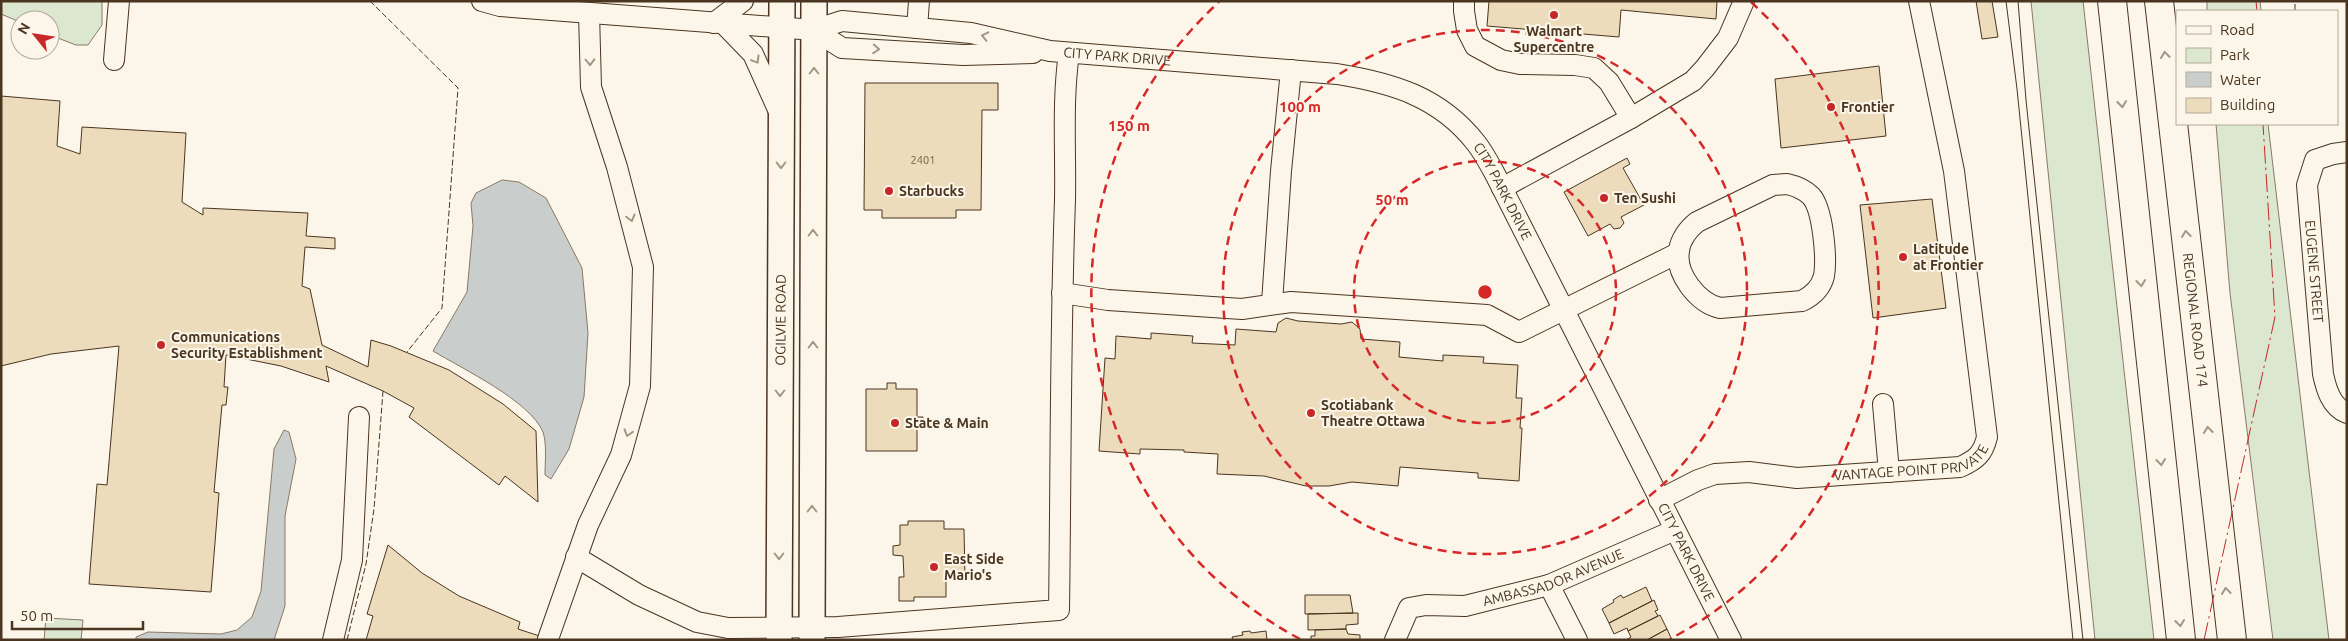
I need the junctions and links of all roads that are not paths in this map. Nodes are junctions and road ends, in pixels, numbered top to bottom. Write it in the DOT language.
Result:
graph roads {
  1 [pos="119,1"];
  2 [pos="482,1"];
  3 [pos="743,1"];
  4 [pos="782,1"];
  5 [pos="814,1"];
  6 [pos="919,1"];
  7 [pos="1464,1"];
  8 [pos="1744,1"];
  9 [pos="1919,1"];
  10 [pos="2110,1"];
  11 [pos="2159,1"];
  12 [pos="589,13"];
  13 [pos="719,23"];
  14 [pos="784,28"];
  15 [pos="917,28"];
  16 [pos="814,30"];
  17 [pos="1060,52"];
  18 [pos="114,60"];
  19 [pos="1290,70"];
  20 [pos="781,117"];
  21 [pos="1631,118"];
  22 [pos="2340,153"];
  23 [pos="1502,188"];
  24 [pos="1680,246"];
  25 [pos="1062,293"];
  26 [pos="1272,303"];
  27 [pos="1563,308"];
  28 [pos="1882,404"];
  29 [pos="2340,407"];
  30 [pos="359,416"];
  31 [pos="1889,472"];
  32 [pos="1659,500"];
  33 [pos="1675,530"];
  34 [pos="576,557"];
  35 [pos="1549,585"];
  36 [pos="779,634"];
  37 [pos="812,634"];
  38 [pos="548,639"];
  39 [pos="333,640"];
  40 [pos="1395,640"];
  41 [pos="1577,640"];
  42 [pos="1731,640"];
  43 [pos="2182,640"];
  44 [pos="2232,640"];
  1 -- 18 [label="street"];
  2 -- 12 [label="street, CITY PARK DRIVE"];
  3 -- 13 [label="street"];
  4 -- 14 [label="main road, OGILVIE ROAD"];
  5 -- 16 [label="main road"];
  6 -- 15 [label="street"];
  7 -- 21 [label="street"];
  8 -- 21 [label="street"];
  9 -- 31 [label="street, VANTAGE POINT PRIVATE"];
  10 -- 43 [label="highway, one-way"];
  44 -- 11 [label="highway, REGIONAL ROAD 174, one-way"];
  12 -- 13 [label="street, CITY PARK DRIVE"];
  12 -- 34 [label="street, one-way"];
  13 -- 14 [label="street, CITY PARK DRIVE"];
  13 -- 20 [label="street, one-way"];
  14 -- 16 [label="street, CITY PARK DRIVE"];
  14 -- 20 [label="main road, OGILVIE ROAD"];
  15 -- 16 [label="street, CITY PARK DRIVE"];
  17 -- 15 [label="street, CITY PARK DRIVE, one-way"];
  16 -- 17 [label="street, CITY PARK DRIVE, one-way"];
  37 -- 16 [label="main road, one-way"];
  17 -- 19 [label="street, CITY PARK DRIVE"];
  17 -- 25 [label="street"];
  19 -- 23 [label="street, CITY PARK DRIVE"];
  19 -- 26 [label="street"];
  20 -- 36 [label="main road, OGILVIE ROAD, one-way"];
  21 -- 23 [label="street"];
  22 -- 29 [label="street, EUGENE STREET"];
  23 -- 27 [label="street, CITY PARK DRIVE"];
  24 -- 24 [label="street"];
  24 -- 27 [label="street"];
  25 -- 26 [label="street"];
  25 -- 37 [label="street"];
  26 -- 27 [label="street"];
  27 -- 32 [label="street, CITY PARK DRIVE"];
  28 -- 31 [label="street"];
  30 -- 39 [label="street"];
  31 -- 32 [label="street, VANTAGE POINT PRIVATE"];
  32 -- 33 [label="street, CITY PARK DRIVE"];
  33 -- 35 [label="street, AMBASSADOR AVENUE"];
  33 -- 42 [label="street, CITY PARK DRIVE"];
  34 -- 36 [label="street"];
  34 -- 38 [label="street"];
  35 -- 40 [label="street, AMBASSADOR AVENUE"];
  35 -- 41 [label="street"];
  36 -- 37 [label="street"];
}
